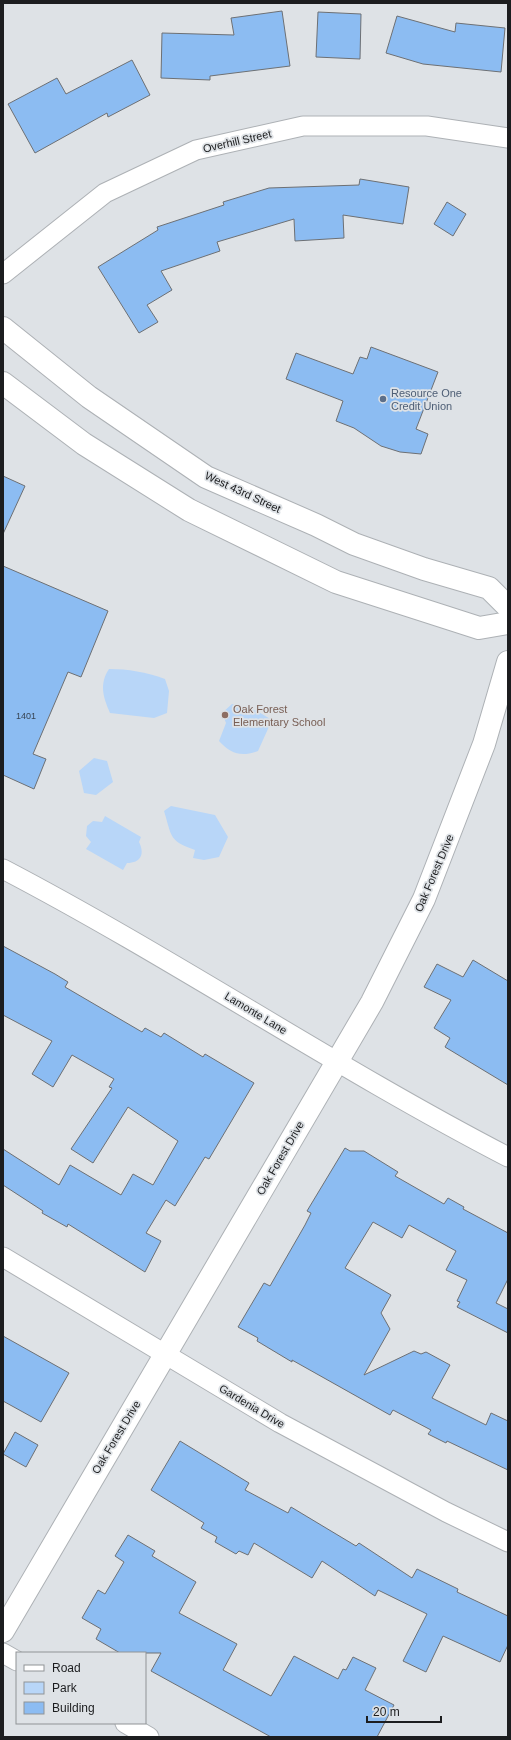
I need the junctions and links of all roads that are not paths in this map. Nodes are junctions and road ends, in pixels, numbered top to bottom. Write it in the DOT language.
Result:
graph roads {
  1 [pos="508,138"];
  2 [pos="3,274"];
  3 [pos="3,328"];
  4 [pos="3,383"];
  5 [pos="508,607"];
  6 [pos="508,622"];
  7 [pos="508,662"];
  8 [pos="3,870"];
  9 [pos="337,1060"];
  10 [pos="508,1157"];
  11 [pos="3,1257"];
  12 [pos="166,1354"];
  13 [pos="508,1542"];
  14 [pos="3,1631"];
  15 [pos="3,1653"];
  16 [pos="16,1661"];
  17 [pos="127,1724"];
  18 [pos="150,1737"];
  1 -- 2 [label="street, Overhill Street"];
  3 -- 5 [label="main road, West 43rd Street"];
  4 -- 6 [label="main road"];
  7 -- 9 [label="main road, Oak Forest Drive"];
  8 -- 9 [label="street, Lamonte Lane"];
  9 -- 10 [label="street, Lamonte Lane"];
  9 -- 12 [label="main road, Oak Forest Drive"];
  11 -- 12 [label="street, Gardenia Drive"];
  12 -- 13 [label="street, Gardenia Drive"];
  12 -- 14 [label="main road, Oak Forest Drive"];
  15 -- 16 [label="street"];
  17 -- 18 [label="street"];
}
